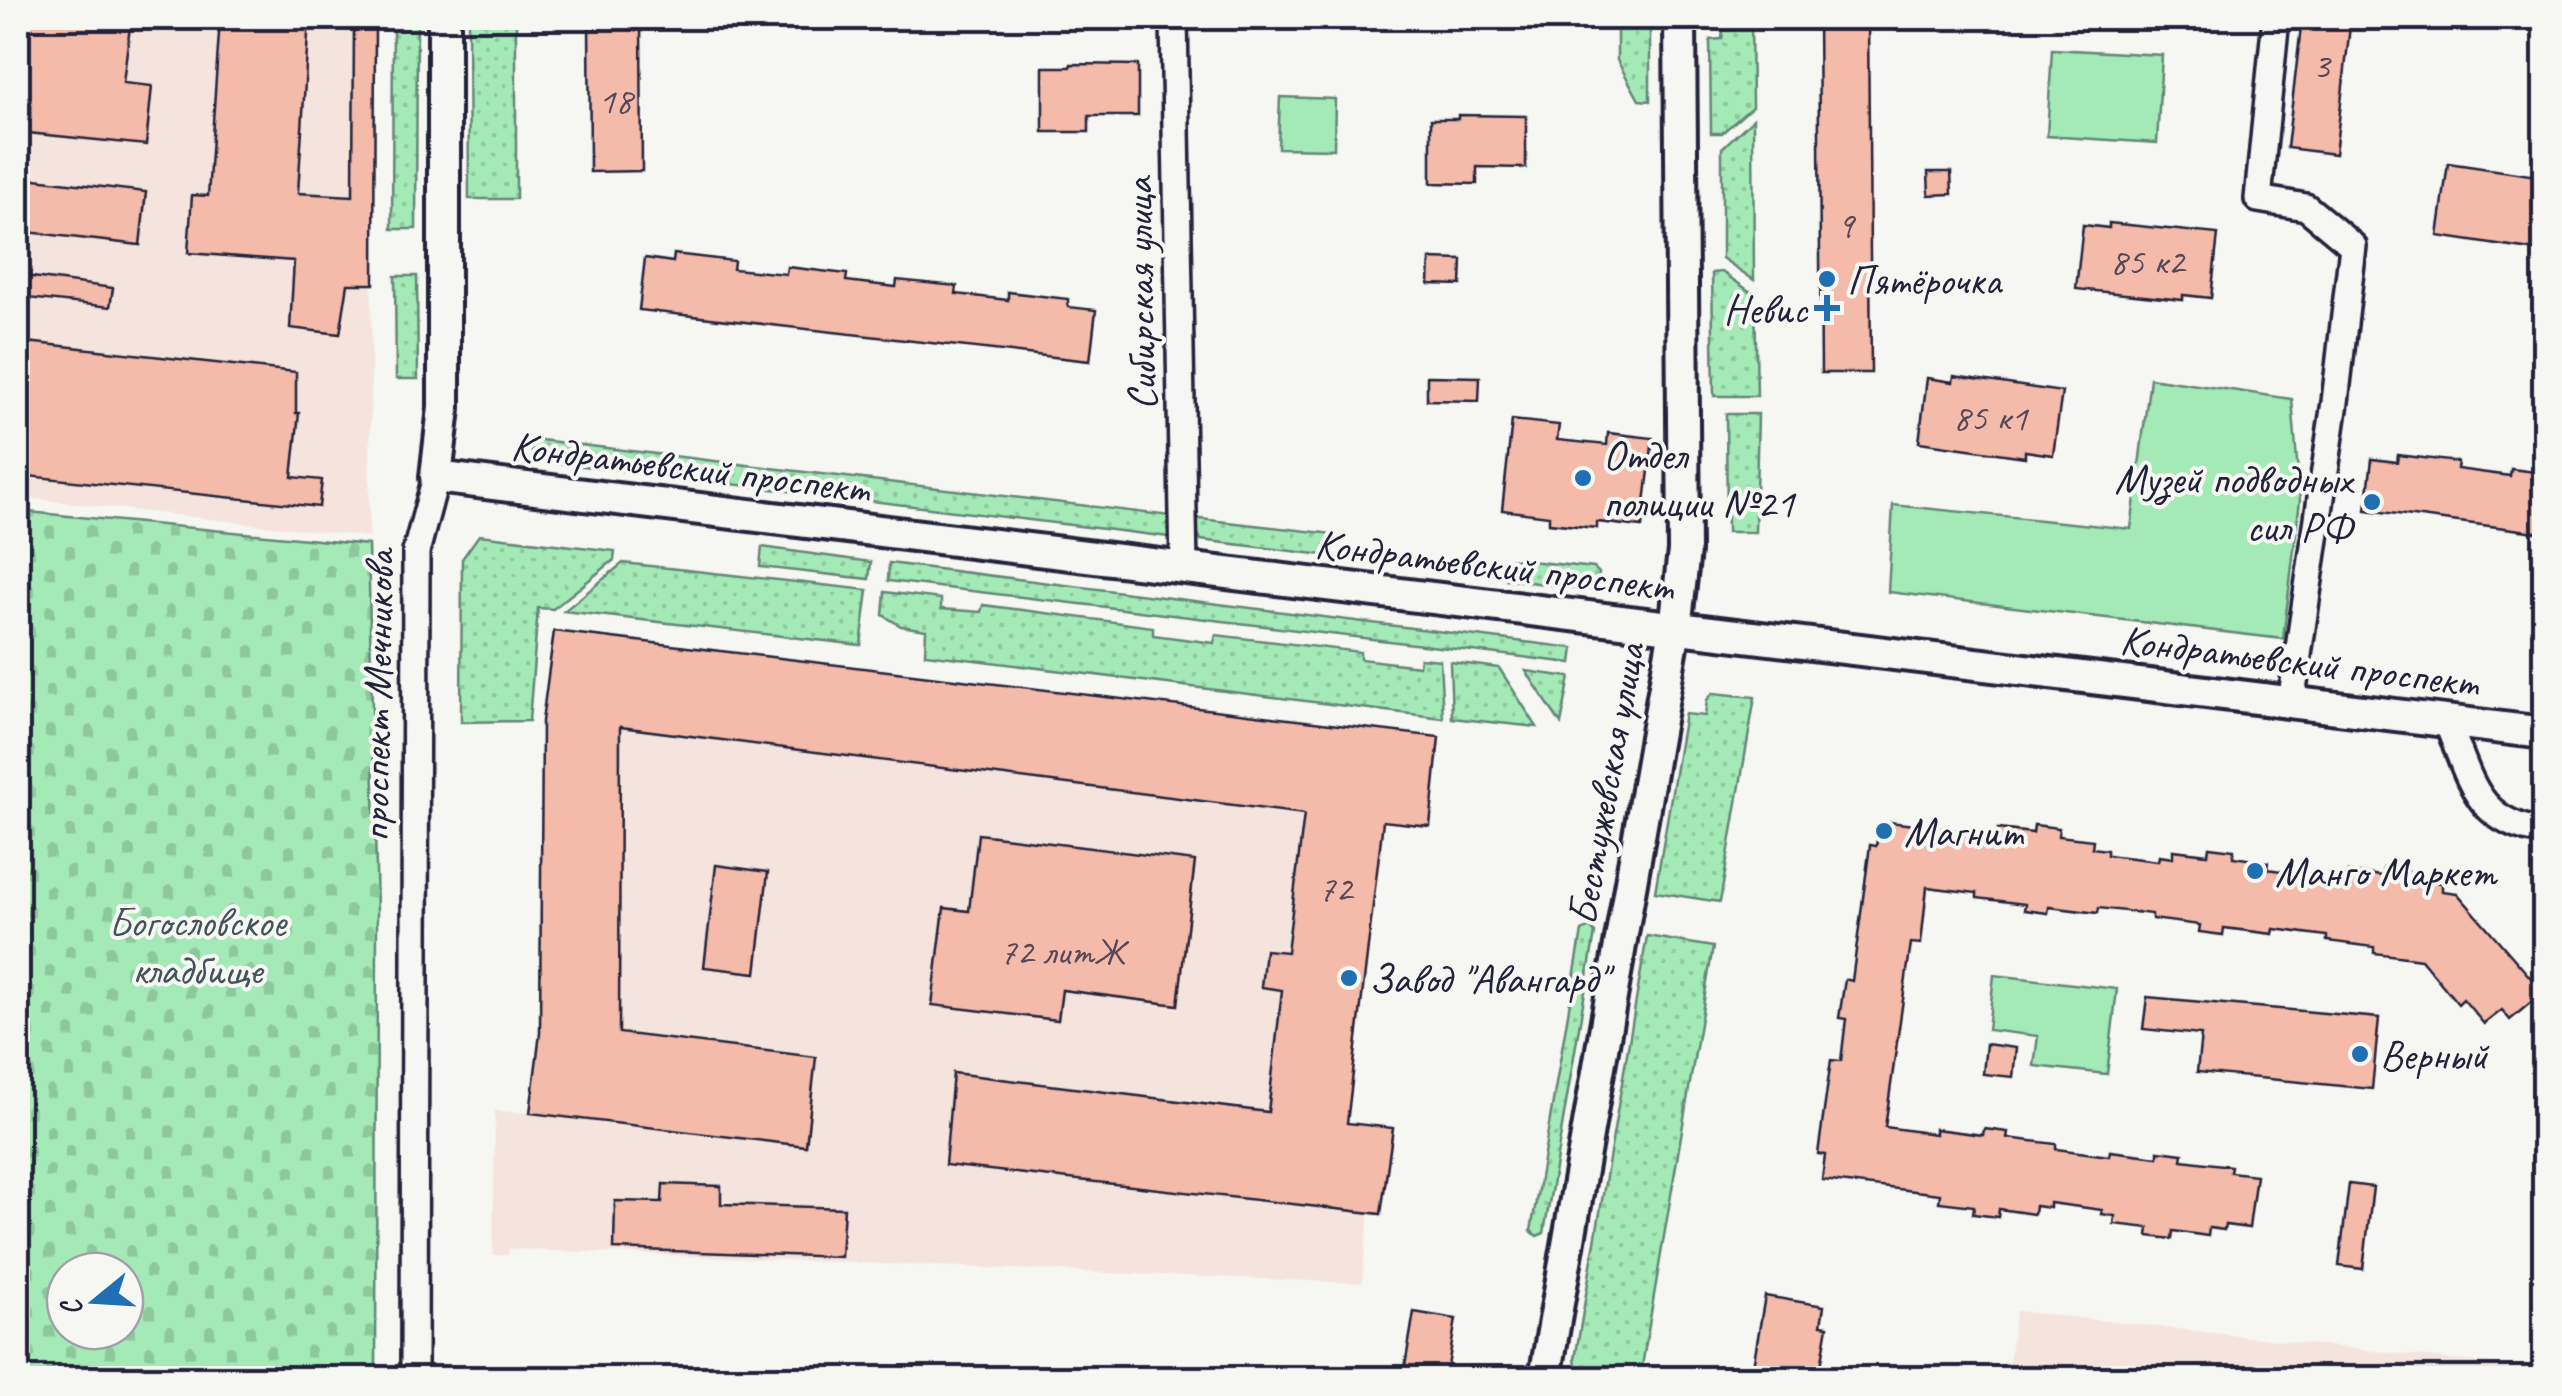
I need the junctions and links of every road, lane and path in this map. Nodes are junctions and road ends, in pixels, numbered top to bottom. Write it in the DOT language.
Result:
graph roads {
  1 [pos="444,18"];
  2 [pos="1174,18"];
  3 [pos="1680,18"];
  4 [pos="2276,18"];
  5 [pos="436,477"];
  6 [pos="1184,569"];
  7 [pos="1675,628"];
  8 [pos="2291,703"];
  9 [pos="2447,722"];
  10 [pos="2544,733"];
  11 [pos="2544,832"];
  12 [pos="414,1378"];
  13 [pos="1545,1378"];
  1 -- 5 [label="street, проспект Мечникова"];
  2 -- 6 [label="street, Сибирская улица"];
  3 -- 7 [label="street, Бестужевская улица"];
  4 -- 8 [label="street"];
  5 -- 6 [label="street, Кондратьевский проспект"];
  5 -- 12 [label="street, проспект Мечникова"];
  6 -- 7 [label="street, Кондратьевский проспект"];
  7 -- 8 [label="street, Кондратьевский проспект"];
  7 -- 13 [label="street, Бестужевская улица"];
  8 -- 9 [label="street, Кондратьевский проспект"];
  9 -- 10 [label="street, Кондратьевский проспект"];
  9 -- 11 [label="street"];
}
